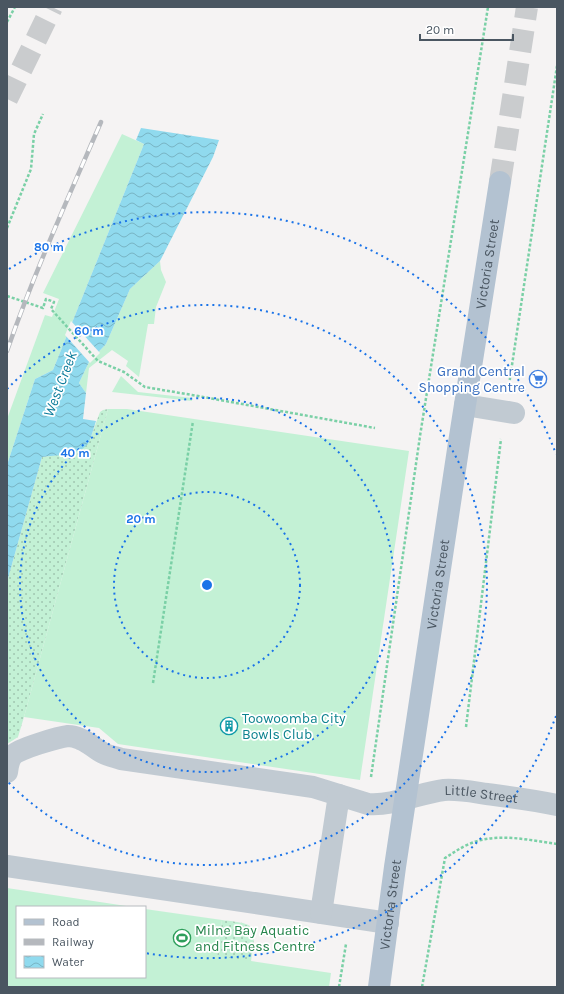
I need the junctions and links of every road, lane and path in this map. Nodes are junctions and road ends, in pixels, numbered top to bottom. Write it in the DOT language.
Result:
graph roads {
  1 [pos="15,7"];
  2 [pos="488,7"];
  3 [pos="7,22"];
  4 [pos="42,114"];
  5 [pos="500,182"];
  6 [pos="7,228"];
  7 [pos="7,296"];
  8 [pos="465,404"];
  9 [pos="514,413"];
  10 [pos="193,421"];
  11 [pos="375,428"];
  12 [pos="153,683"];
  13 [pos="7,772"];
  14 [pos="339,795"];
  15 [pos="406,798"];
  16 [pos="367,804"];
  17 [pos="557,806"];
  18 [pos="557,844"];
  19 [pos="7,866"];
  20 [pos="321,913"];
  21 [pos="350,917"];
  22 [pos="388,922"];
  23 [pos="339,987"];
  24 [pos="379,987"];
  25 [pos="422,987"];
  1 -- 3 [label="path"];
  2 -- 16 [label="path"];
  4 -- 6 [label="path"];
  5 -- 8 [label="main road, Victoria Street"];
  7 -- 11 [label="path"];
  8 -- 9 [label="street"];
  8 -- 15 [label="main road, Victoria Street"];
  10 -- 12 [label="path"];
  13 -- 14 [label="street"];
  14 -- 16 [label="street"];
  14 -- 20 [label="street"];
  15 -- 16 [label="street, Little Street"];
  15 -- 17 [label="street, Little Street"];
  15 -- 22 [label="main road, Victoria Street"];
  18 -- 25 [label="path"];
  19 -- 20 [label="street"];
  20 -- 21 [label="street"];
  21 -- 22 [label="street"];
  21 -- 23 [label="path"];
  22 -- 24 [label="main road, Victoria Street"];
}
